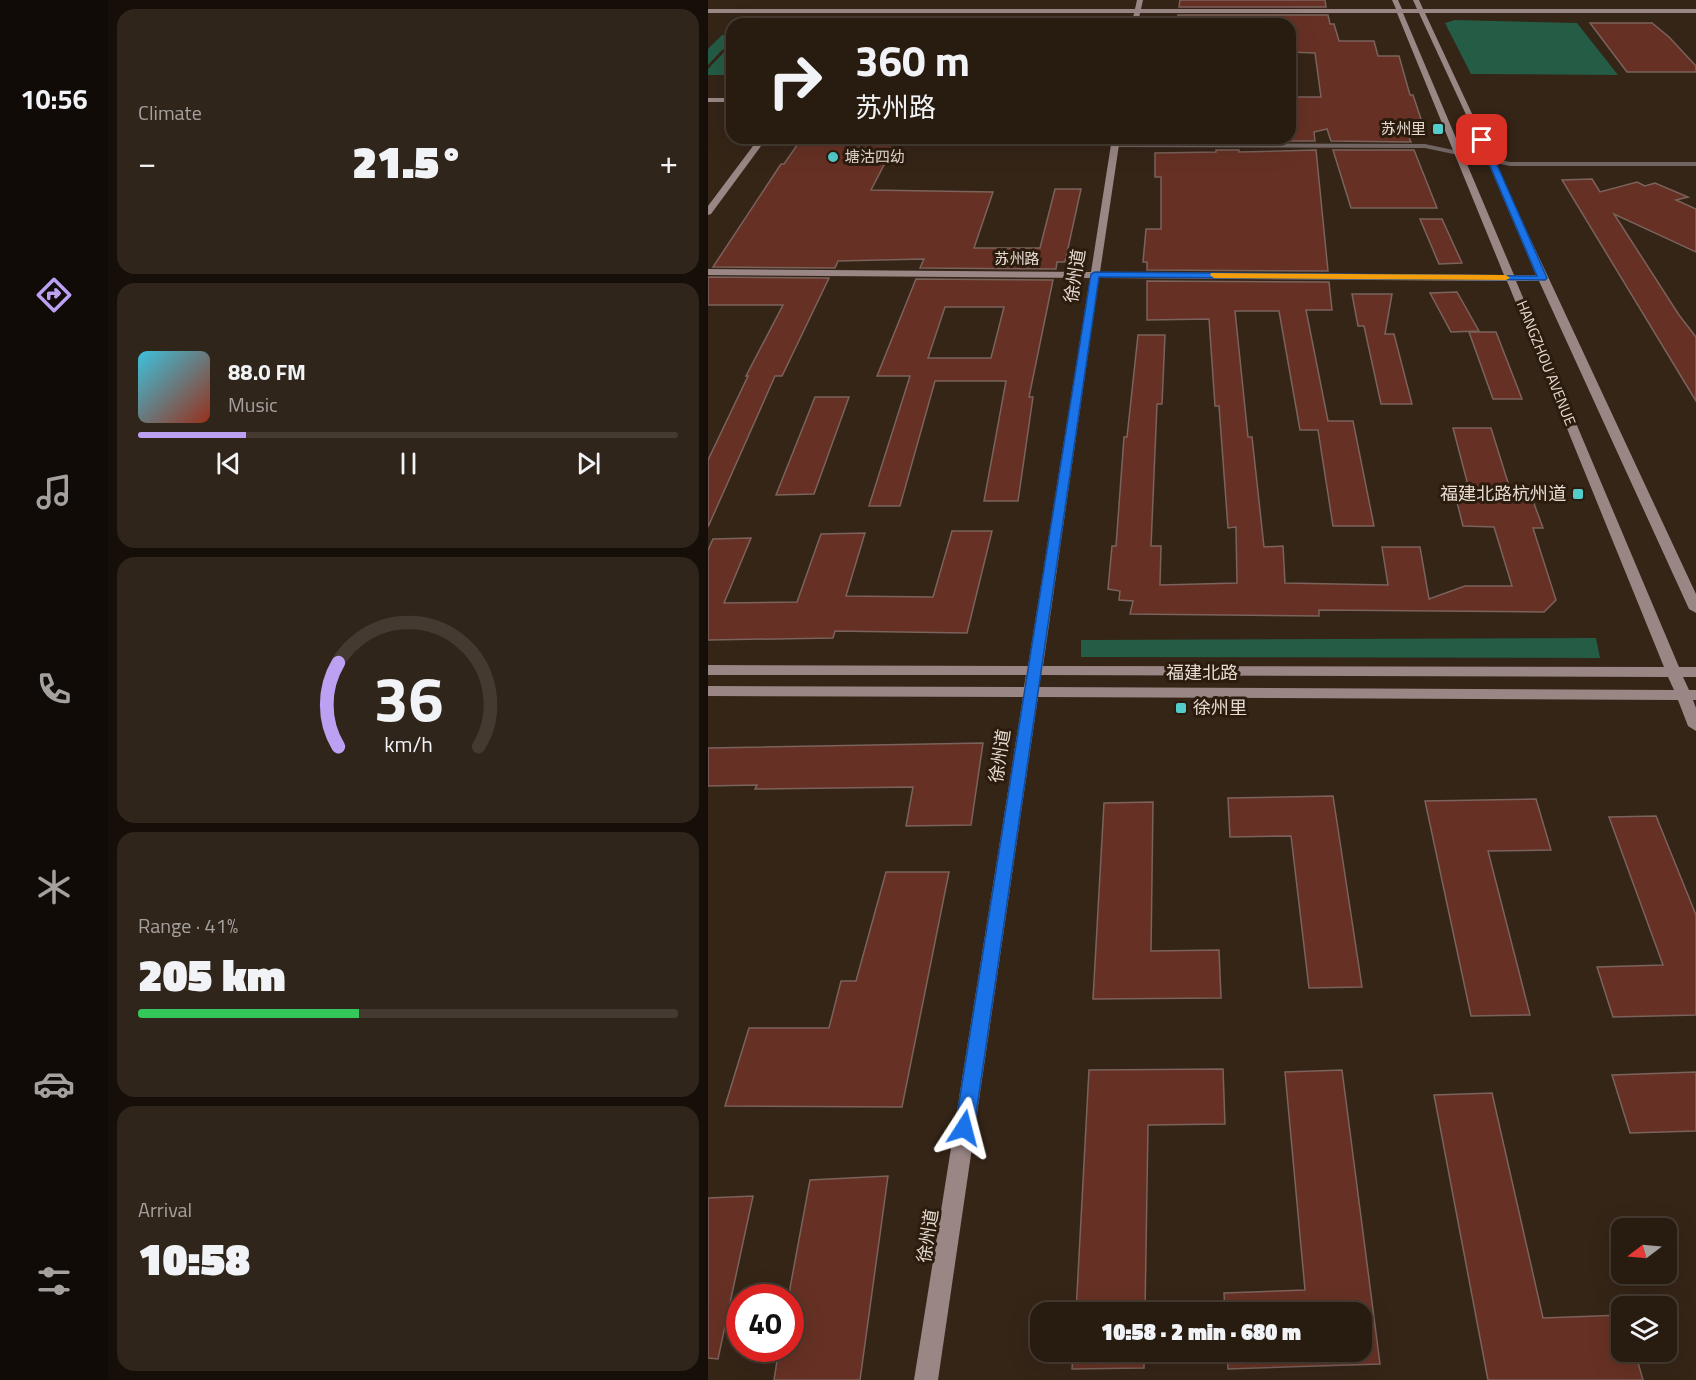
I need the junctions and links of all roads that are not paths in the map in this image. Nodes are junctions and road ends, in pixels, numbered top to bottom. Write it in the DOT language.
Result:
graph roads {
  1 [pos="1140,0"];
  2 [pos="1396,1"];
  3 [pos="1417,1"];
  4 [pos="708,11"];
  5 [pos="835,11"];
  6 [pos="1696,11"];
  7 [pos="1137,13"];
  8 [pos="1373,14"];
  9 [pos="1405,14"];
  10 [pos="708,16"];
  11 [pos="1424,16"];
  12 [pos="1696,16"];
  13 [pos="1136,18"];
  14 [pos="708,100"];
  15 [pos="726,100"];
  16 [pos="759,144"];
  17 [pos="1116,144"];
  18 [pos="1296,144"];
  19 [pos="1460,153"];
  20 [pos="1491,160"];
  21 [pos="1696,164"];
  22 [pos="708,212"];
  23 [pos="708,272"];
  24 [pos="1095,274"];
  25 [pos="1512,278"];
  26 [pos="1542,278"];
  27 [pos="1696,609"];
  28 [pos="708,670"];
  29 [pos="1034,671"];
  30 [pos="1672,672"];
  31 [pos="1696,672"];
  32 [pos="708,690"];
  33 [pos="1030,692"];
  34 [pos="1690,695"];
  35 [pos="1696,726"];
  36 [pos="926,1380"];
  1 -- 7 [label="main road"];
  2 -- 8 [label="main road"];
  2 -- 9 [label="main road, HANGZHOU AVENUE"];
  3 -- 9 [label="main road"];
  3 -- 11 [label="main road, HANGZHOU AVENUE"];
  4 -- 5 [label="main road"];
  5 -- 7 [label="main road"];
  5 -- 10 [label="main road"];
  6 -- 11 [label="main road"];
  7 -- 8 [label="main road"];
  7 -- 13 [label="main road"];
  8 -- 9 [label="main road"];
  8 -- 9 [label="main road"];
  9 -- 11 [label="main road"];
  9 -- 19 [label="main road, HANGZHOU AVENUE"];
  11 -- 12 [label="main road"];
  11 -- 20 [label="main road, HANGZHOU AVENUE"];
  14 -- 15 [label="main road"];
  16 -- 22 [label="main road"];
  17 -- 24 [label="main road, 徐州道"];
  18 -- 19 [label="street"];
  19 -- 20 [label="street"];
  19 -- 25 [label="main road, HANGZHOU AVENUE"];
  20 -- 21 [label="street"];
  20 -- 26 [label="main road, HANGZHOU AVENUE"];
  23 -- 24 [label="main road, 苏州路"];
  24 -- 25 [label="main road, 苏州路"];
  24 -- 29 [label="main road, 徐州道"];
  25 -- 26 [label="main road, 苏州路"];
  25 -- 30 [label="main road, HANGZHOU AVENUE"];
  26 -- 27 [label="main road, HANGZHOU AVENUE"];
  28 -- 29 [label="main road, 福建北路"];
  29 -- 30 [label="main road, 福建北路"];
  29 -- 33 [label="main road, 徐州道"];
  30 -- 31 [label="main road, 福建北路"];
  30 -- 34 [label="main road, HANGZHOU AVENUE"];
  32 -- 33 [label="main road, 福建北路"];
  33 -- 34 [label="main road, 福建北路"];
  33 -- 36 [label="main road, 徐州道"];
  34 -- 35 [label="main road, HANGZHOU AVENUE"];
}
